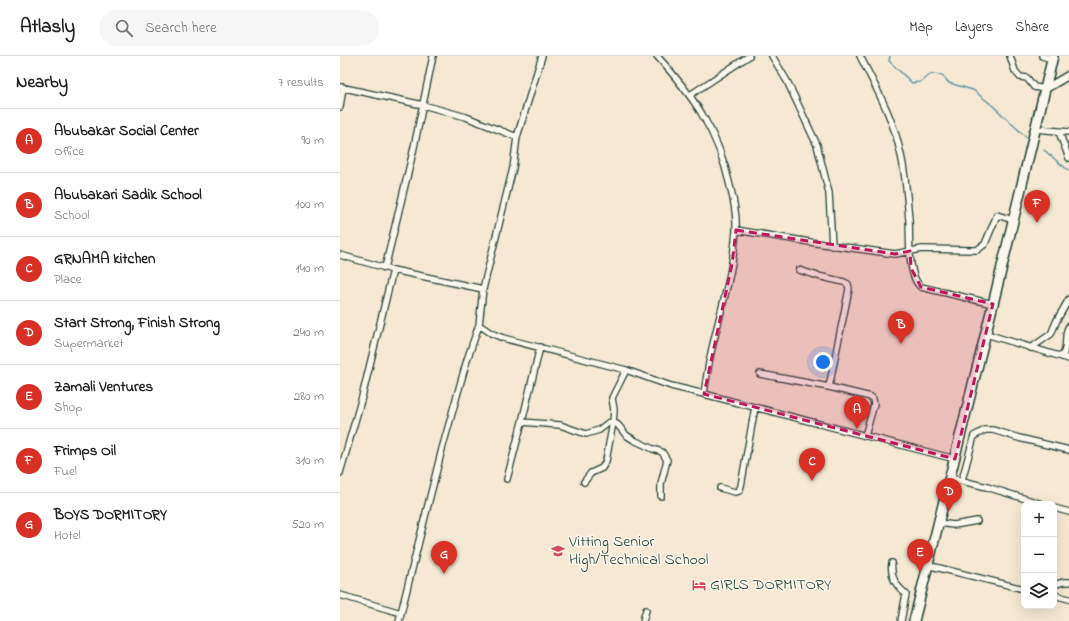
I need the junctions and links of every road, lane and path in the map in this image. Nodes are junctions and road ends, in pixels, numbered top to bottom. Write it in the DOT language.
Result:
graph roads {
  1 [pos="433,56"];
  2 [pos="542,56"];
  3 [pos="657,56"];
  4 [pos="749,56"];
  5 [pos="772,56"];
  6 [pos="860,56"];
  7 [pos="1010,56"];
  8 [pos="1042,56"];
  9 [pos="1052,57"];
  10 [pos="1069,75"];
  11 [pos="341,87"];
  12 [pos="1045,89"];
  13 [pos="690,95"];
  14 [pos="423,105"];
  15 [pos="340,107"];
  16 [pos="1059,132"];
  17 [pos="1069,132"];
  18 [pos="1035,133"];
  19 [pos="517,137"];
  20 [pos="1069,158"];
  21 [pos="1013,220"];
  22 [pos="736,230"];
  23 [pos="832,246"];
  24 [pos="910,251"];
  25 [pos="340,255"];
  26 [pos="385,268"];
  27 [pos="393,270"];
  28 [pos="799,270"];
  29 [pos="483,289"];
  30 [pos="1069,299"];
  31 [pos="993,304"];
  32 [pos="479,325"];
  33 [pos="1069,326"];
  34 [pos="986,334"];
  35 [pos="540,347"];
  36 [pos="1031,348"];
  37 [pos="1062,357"];
  38 [pos="1069,359"];
  39 [pos="626,370"];
  40 [pos="760,374"];
  41 [pos="829,387"];
  42 [pos="704,394"];
  43 [pos="755,407"];
  44 [pos="522,422"];
  45 [pos="613,422"];
  46 [pos="865,436"];
  47 [pos="1069,450"];
  48 [pos="955,459"];
  49 [pos="340,473"];
  50 [pos="950,478"];
  51 [pos="508,479"];
  52 [pos="962,480"];
  53 [pos="584,482"];
  54 [pos="720,488"];
  55 [pos="661,496"];
  56 [pos="1032,501"];
  57 [pos="1057,509"];
  58 [pos="1069,512"];
  59 [pos="977,521"];
  60 [pos="938,523"];
  61 [pos="892,563"];
  62 [pos="927,566"];
  63 [pos="1069,582"];
  64 [pos="1057,584"];
  65 [pos="1021,588"];
  66 [pos="340,595"];
  67 [pos="1057,596"];
  68 [pos="1069,599"];
  69 [pos="646,610"];
  70 [pos="401,613"];
  71 [pos="399,621"];
  72 [pos="643,621"];
  73 [pos="901,621"];
  74 [pos="914,621"];
  1 -- 14 [label="street"];
  2 -- 19 [label="street"];
  3 -- 13 [label="street"];
  4 -- 13 [label="street"];
  5 -- 23 [label="street"];
  6 -- 24 [label="street"];
  7 -- 12 [label="street"];
  8 -- 9 [label="street"];
  9 -- 12 [label="highway"];
  10 -- 12 [label="street"];
  11 -- 14 [label="street"];
  11 -- 15 [label="street"];
  12 -- 18 [label="highway"];
  13 -- 22 [label="street"];
  14 -- 19 [label="street"];
  14 -- 26 [label="street"];
  16 -- 17 [label="street"];
  16 -- 18 [label="street"];
  16 -- 20 [label="street"];
  18 -- 21 [label="highway"];
  19 -- 29 [label="street"];
  21 -- 24 [label="street"];
  21 -- 31 [label="highway"];
  22 -- 23 [label="street"];
  22 -- 42 [label="street"];
  23 -- 24 [label="street"];
  24 -- 31 [label="street"];
  25 -- 26 [label="street"];
  26 -- 27 [label="street"];
  27 -- 29 [label="street"];
  27 -- 49 [label="street"];
  28 -- 41 [label="street"];
  29 -- 32 [label="street"];
  30 -- 36 [label="street"];
  31 -- 34 [label="highway"];
  32 -- 35 [label="street"];
  32 -- 70 [label="street"];
  33 -- 37 [label="street"];
  34 -- 36 [label="street"];
  34 -- 48 [label="highway"];
  35 -- 39 [label="street"];
  35 -- 44 [label="street"];
  36 -- 37 [label="street"];
  37 -- 38 [label="street"];
  39 -- 42 [label="street"];
  39 -- 45 [label="street"];
  40 -- 41 [label="street"];
  41 -- 46 [label="street"];
  42 -- 43 [label="street"];
  43 -- 46 [label="street"];
  43 -- 54 [label="street"];
  44 -- 45 [label="street"];
  44 -- 51 [label="street"];
  45 -- 53 [label="street"];
  45 -- 55 [label="street"];
  46 -- 48 [label="street"];
  47 -- 52 [label="street"];
  48 -- 50 [label="highway"];
  50 -- 52 [label="street"];
  50 -- 60 [label="highway"];
  52 -- 56 [label="street"];
  57 -- 58 [label="street"];
  59 -- 60 [label="street"];
  60 -- 62 [label="highway"];
  61 -- 73 [label="street"];
  62 -- 65 [label="street"];
  62 -- 74 [label="highway"];
  63 -- 64 [label="street"];
  66 -- 70 [label="street"];
  67 -- 68 [label="street"];
  69 -- 72 [label="street"];
  70 -- 71 [label="street"];
}
